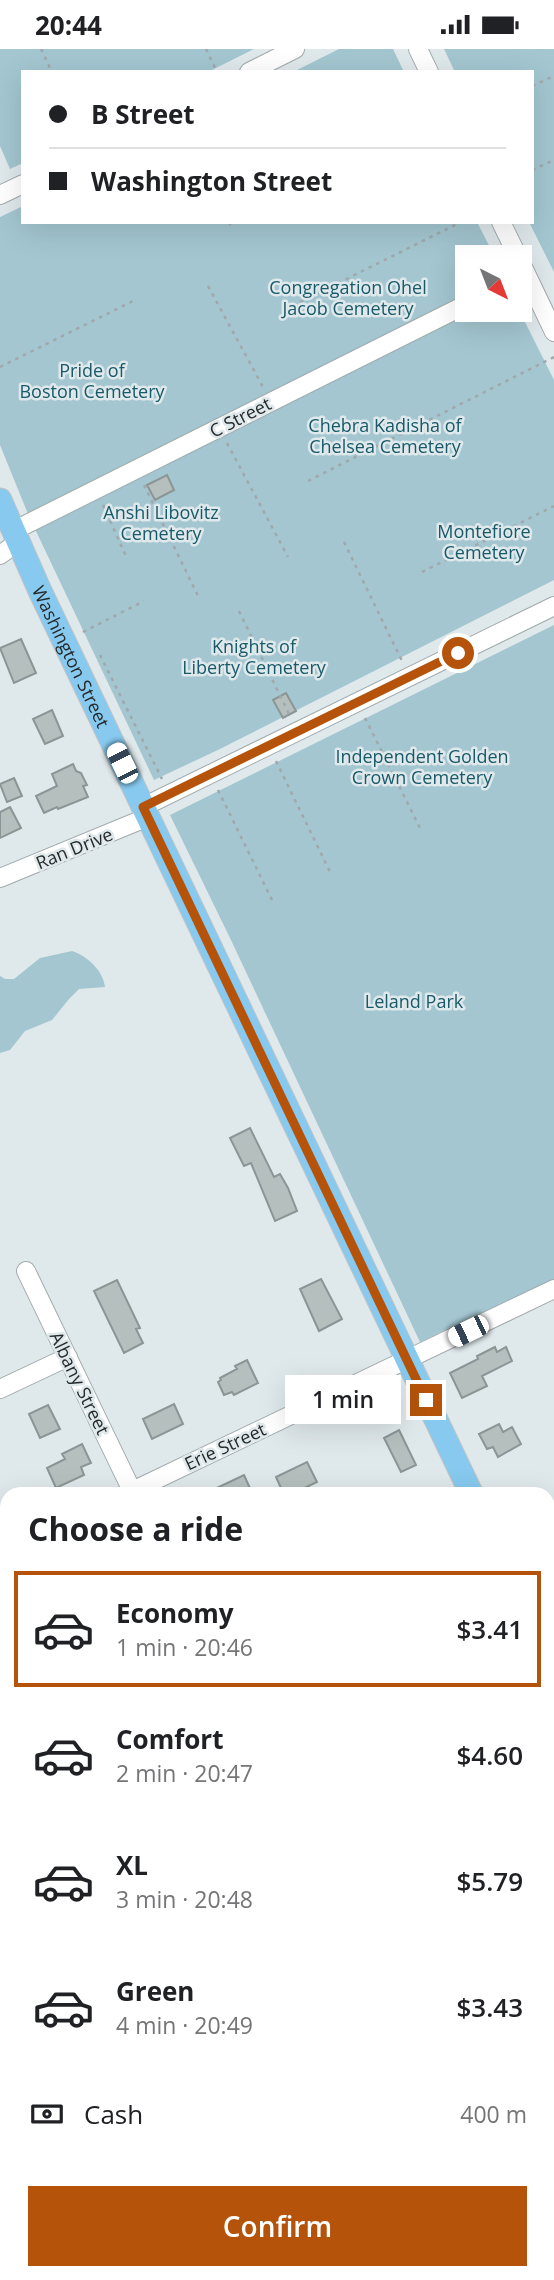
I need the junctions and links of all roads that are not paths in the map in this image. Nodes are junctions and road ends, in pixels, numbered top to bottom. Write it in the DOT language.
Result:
graph roads {
  1 [pos="295,49"];
  2 [pos="418,49"];
  3 [pos="252,70"];
  4 [pos="428,70"];
  5 [pos="21,185"];
  6 [pos="0,195"];
  7 [pos="502,224"];
  8 [pos="511,245"];
  9 [pos="532,289"];
  10 [pos="455,310"];
  11 [pos="554,332"];
  12 [pos="0,500"];
  13 [pos="10,543"];
  14 [pos="554,606"];
  15 [pos="145,812"];
  16 [pos="0,879"];
  17 [pos="26,1271"];
  18 [pos="554,1289"];
  19 [pos="68,1357"];
  20 [pos="407,1360"];
  21 [pos="0,1389"];
  22 [pos="127,1487"];
  23 [pos="142,1487"];
  24 [pos="468,1487"];
  1 -- 3 [label="street"];
  2 -- 4 [label="street"];
  5 -- 6 [label="street"];
  7 -- 8 [label="street"];
  9 -- 11 [label="street"];
  10 -- 13 [label="street, C Street"];
  12 -- 13 [label="main road, Washington Street"];
  13 -- 15 [label="main road, Washington Street"];
  14 -- 15 [label="street, Ran Drive"];
  15 -- 16 [label="street, Ran Drive"];
  15 -- 20 [label="main road, Washington Street"];
  17 -- 19 [label="street, Albany Street"];
  18 -- 20 [label="street, Erie Street"];
  19 -- 21 [label="street"];
  19 -- 22 [label="street, Albany Street"];
  20 -- 23 [label="street, Erie Street"];
  20 -- 24 [label="main road, Washington Street"];
}
